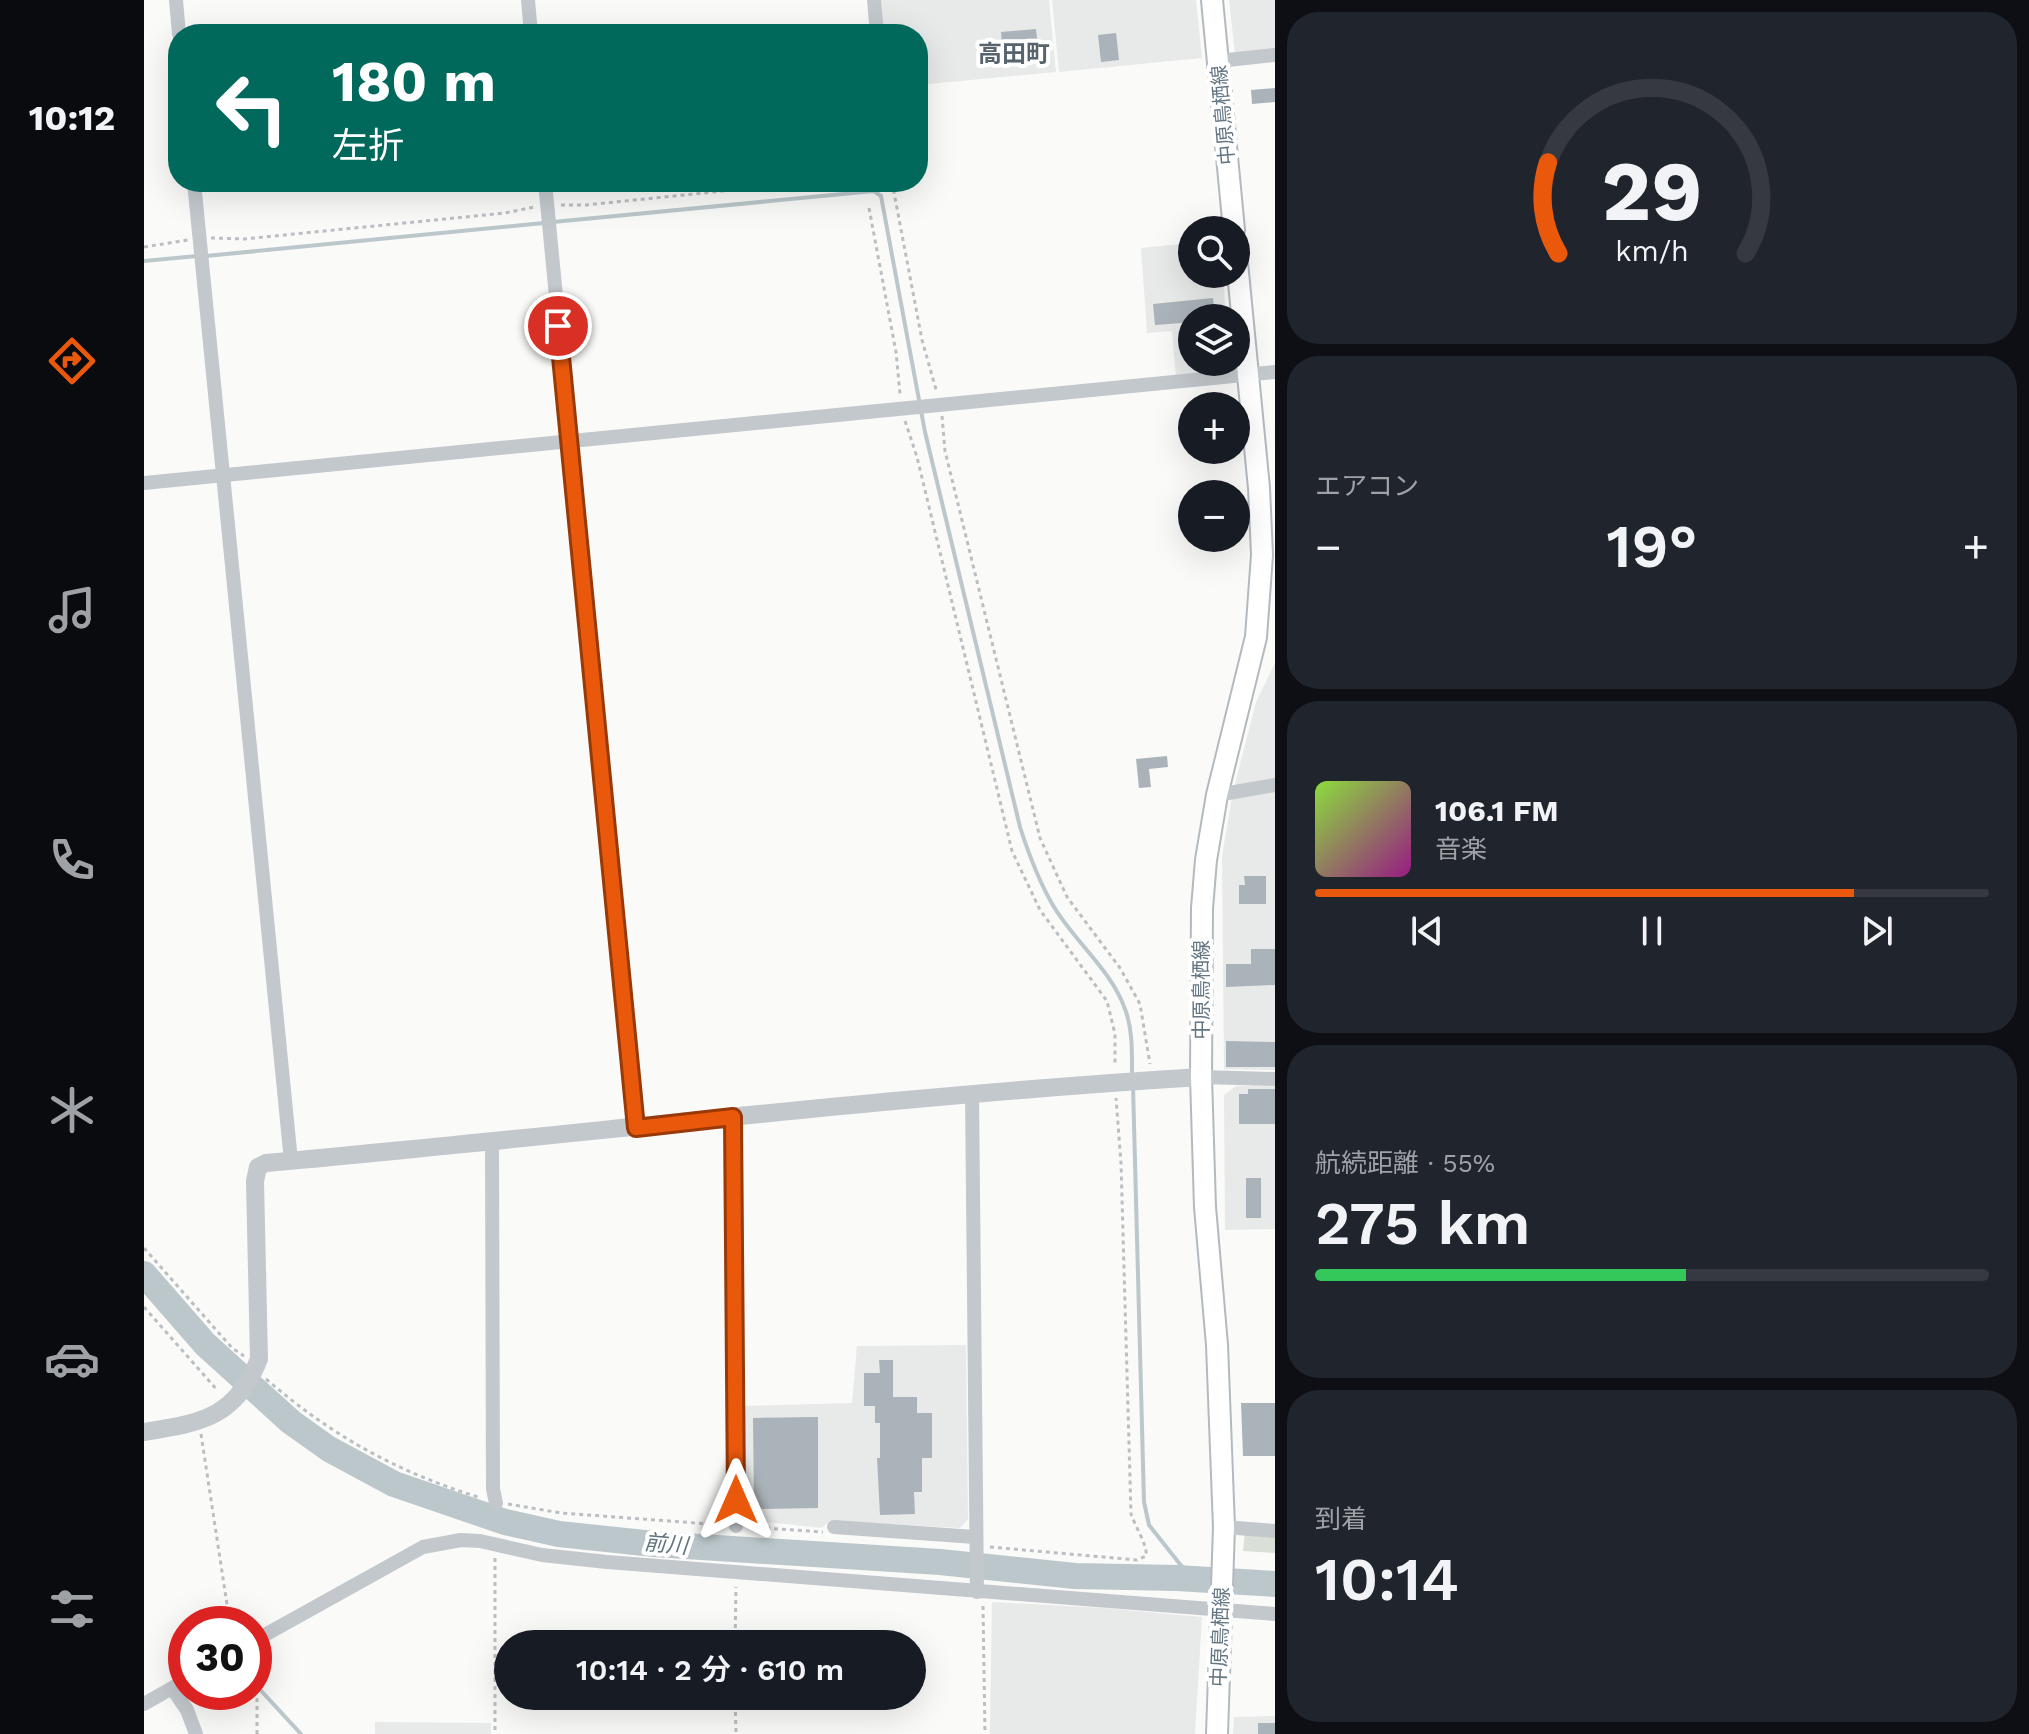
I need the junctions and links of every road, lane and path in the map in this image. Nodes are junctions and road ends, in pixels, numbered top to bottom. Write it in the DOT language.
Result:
graph roads {
  1 [pos="176,0"];
  2 [pos="528,0"];
  3 [pos="874,0"];
  4 [pos="1212,0"];
  5 [pos="178,24"];
  6 [pos="530,24"];
  7 [pos="876,24"];
  8 [pos="1275,55"];
  9 [pos="1218,61"];
  10 [pos="195,192"];
  11 [pos="546,192"];
  12 [pos="713,192"];
  13 [pos="894,192"];
  14 [pos="547,205"];
  15 [pos="869,208"];
  16 [pos="1233,216"];
  17 [pos="200,238"];
  18 [pos="144,247"];
  19 [pos="1275,372"];
  20 [pos="1250,374"];
  21 [pos="1229,376"];
  22 [pos="1248,376"];
  23 [pos="937,406"];
  24 [pos="905,409"];
  25 [pos="569,441"];
  26 [pos="223,476"];
  27 [pos="144,483"];
  28 [pos="1275,785"];
  29 [pos="1217,795"];
  30 [pos="1201,1077"];
  31 [pos="1275,1079"];
  32 [pos="1148,1080"];
  33 [pos="1117,1082"];
  34 [pos="972,1093"];
  35 [pos="733,1117"];
  36 [pos="636,1128"];
  37 [pos="492,1143"];
  38 [pos="291,1161"];
  39 [pos="144,1248"];
  40 [pos="144,1307"];
  41 [pos="255,1369"];
  42 [pos="230,1402"];
  43 [pos="199,1422"];
  44 [pos="144,1432"];
  45 [pos="496,1503"];
  46 [pos="736,1526"];
  47 [pos="834,1527"];
  48 [pos="1224,1527"];
  49 [pos="1275,1531"];
  50 [pos="975,1544"];
  51 [pos="495,1546"];
  52 [pos="736,1571"];
  53 [pos="979,1587"];
  54 [pos="227,1606"];
  55 [pos="1221,1606"];
  56 [pos="1275,1614"];
  57 [pos="735,1630"];
  58 [pos="272,1631"];
  59 [pos="168,1690"];
  60 [pos="144,1704"];
  61 [pos="187,1710"];
  62 [pos="257,1710"];
  63 [pos="735,1710"];
  64 [pos="196,1734"];
  65 [pos="257,1734"];
  66 [pos="495,1734"];
  67 [pos="736,1734"];
  68 [pos="985,1734"];
  69 [pos="1217,1734"];
  1 -- 5 [label="street"];
  2 -- 6 [label="street"];
  3 -- 7 [label="street"];
  4 -- 9 [label="main road, 中原鳥栖線"];
  8 -- 9 [label="street"];
  9 -- 16 [label="main road, 中原鳥栖線"];
  10 -- 17 [label="street"];
  11 -- 14 [label="street"];
  12 -- 14 [label="path"];
  13 -- 23 [label="path"];
  14 -- 17 [label="path"];
  14 -- 25 [label="street"];
  15 -- 24 [label="path"];
  17 -- 18 [label="path"];
  17 -- 26 [label="street"];
  19 -- 20 [label="street"];
  21 -- 23 [label="street"];
  22 -- 29 [label="main road, 中原鳥栖線"];
  23 -- 24 [label="street"];
  23 -- 32 [label="path"];
  24 -- 25 [label="street"];
  24 -- 33 [label="path"];
  25 -- 26 [label="street"];
  25 -- 36 [label="street"];
  26 -- 27 [label="street"];
  26 -- 38 [label="street"];
  28 -- 29 [label="street"];
  29 -- 30 [label="main road, 中原鳥栖線"];
  30 -- 31 [label="street"];
  30 -- 32 [label="street"];
  30 -- 48 [label="main road, 中原鳥栖線"];
  32 -- 33 [label="street"];
  33 -- 34 [label="street"];
  33 -- 50 [label="path"];
  34 -- 35 [label="street"];
  34 -- 50 [label="street"];
  35 -- 36 [label="street"];
  35 -- 46 [label="street"];
  36 -- 37 [label="street"];
  37 -- 38 [label="street"];
  37 -- 45 [label="street"];
  38 -- 41 [label="street"];
  39 -- 41 [label="path"];
  40 -- 42 [label="path"];
  41 -- 42 [label="street"];
  41 -- 45 [label="path"];
  42 -- 43 [label="street"];
  43 -- 44 [label="street"];
  43 -- 54 [label="path"];
  45 -- 46 [label="path"];
  46 -- 47 [label="path"];
  47 -- 50 [label="street"];
  48 -- 49 [label="street"];
  48 -- 55 [label="main road, 中原鳥栖線"];
  50 -- 53 [label="street"];
  51 -- 52 [label="street"];
  51 -- 58 [label="street"];
  51 -- 66 [label="path"];
  52 -- 53 [label="street"];
  52 -- 57 [label="path"];
  53 -- 55 [label="street"];
  53 -- 68 [label="path"];
  55 -- 56 [label="street"];
  55 -- 69 [label="main road, 中原鳥栖線"];
  59 -- 60 [label="street"];
  61 -- 64 [label="street"];
  62 -- 65 [label="path"];
  63 -- 67 [label="path"];
}
